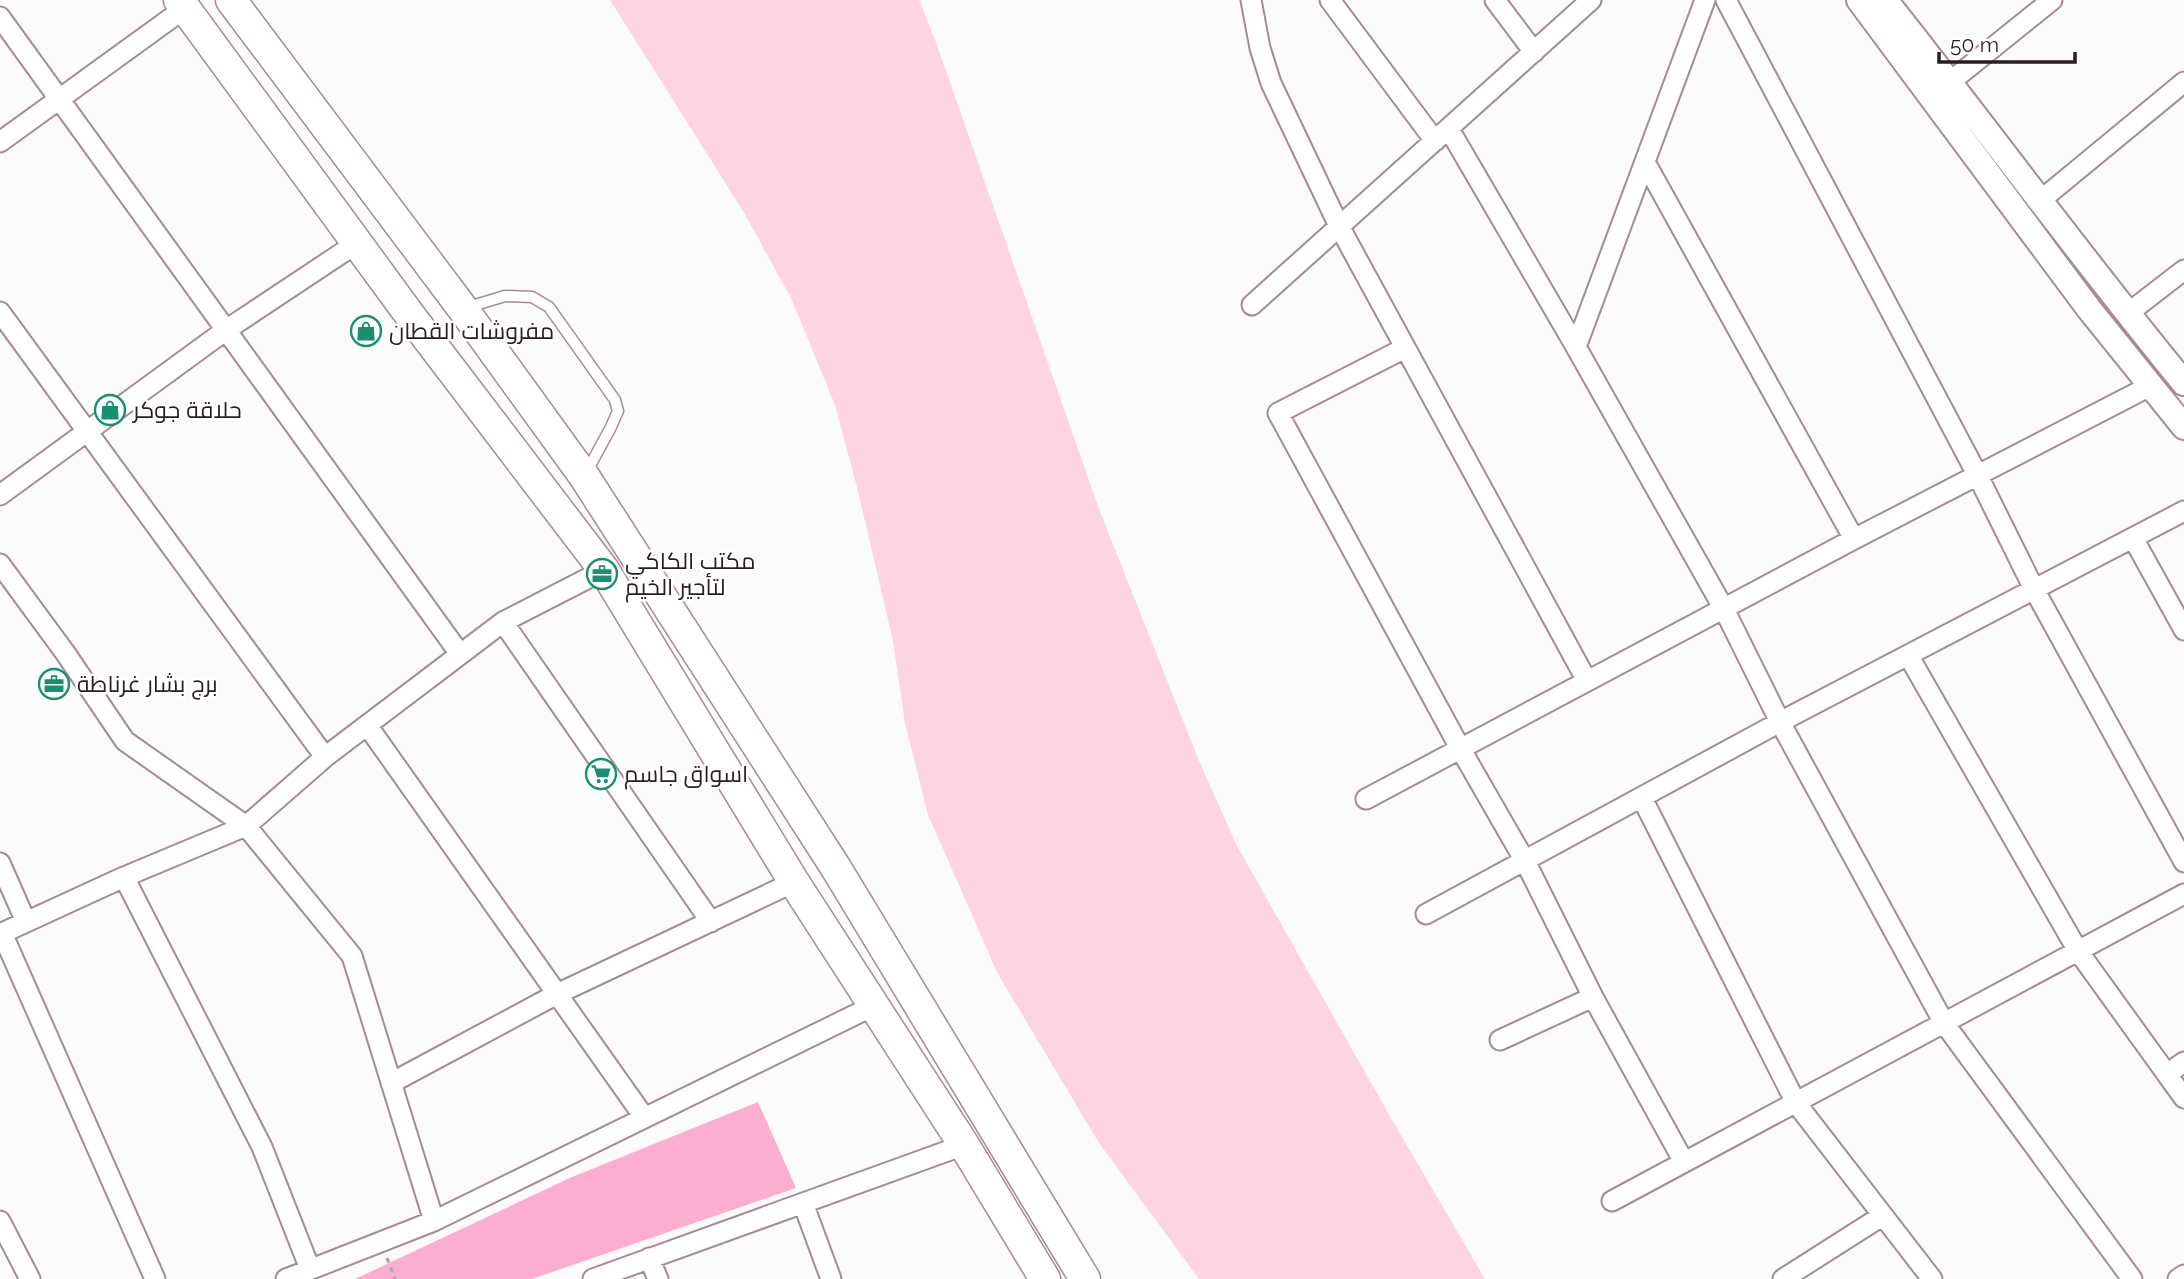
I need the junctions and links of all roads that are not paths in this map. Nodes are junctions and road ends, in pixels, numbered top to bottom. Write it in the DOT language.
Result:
graph roads {
  1 [pos="231,0"];
  2 [pos="1251,0"];
  3 [pos="1330,0"];
  4 [pos="1495,0"];
  5 [pos="1591,0"];
  6 [pos="1705,0"];
  7 [pos="1726,0"];
  8 [pos="1859,0"];
  9 [pos="1885,0"];
  10 [pos="2052,0"];
  11 [pos="182,4"];
  12 [pos="0,17"];
  13 [pos="1534,52"];
  14 [pos="1950,82"];
  15 [pos="2184,82"];
  16 [pos="59,99"];
  17 [pos="1442,135"];
  18 [pos="0,142"];
  19 [pos="1645,162"];
  20 [pos="2041,200"];
  21 [pos="1339,226"];
  22 [pos="357,243"];
  23 [pos="2083,255"];
  24 [pos="2184,270"];
  25 [pos="2061,271"];
  26 [pos="1252,305"];
  27 [pos="463,309"];
  28 [pos="0,312"];
  29 [pos="2127,314"];
  30 [pos="226,330"];
  31 [pos="488,343"];
  32 [pos="1576,347"];
  33 [pos="1405,348"];
  34 [pos="451,370"];
  35 [pos="2184,383"];
  36 [pos="2150,386"];
  37 [pos="533,405"];
  38 [pos="2184,427"];
  39 [pos="498,431"];
  40 [pos="86,432"];
  41 [pos="584,476"];
  42 [pos="1978,476"];
  43 [pos="0,495"];
  44 [pos="2184,511"];
  45 [pos="2133,538"];
  46 [pos="1854,539"];
  47 [pos="0,564"];
  48 [pos="604,570"];
  49 [pos="2034,589"];
  50 [pos="1724,609"];
  51 [pos="503,622"];
  52 [pos="2184,630"];
  53 [pos="460,654"];
  54 [pos="1908,655"];
  55 [pos="1587,681"];
  56 [pos="1780,722"];
  57 [pos="367,725"];
  58 [pos="1460,748"];
  59 [pos="325,757"];
  60 [pos="1642,798"];
  61 [pos="1366,799"];
  62 [pos="246,827"];
  63 [pos="1525,861"];
  64 [pos="2184,862"];
  65 [pos="0,863"];
  66 [pos="124,877"];
  67 [pos="794,882"];
  68 [pos="2184,894"];
  69 [pos="1426,914"];
  70 [pos="26,922"];
  71 [pos="710,922"];
  72 [pos="1,934"];
  73 [pos="2078,951"];
  74 [pos="557,994"];
  75 [pos="1594,997"];
  76 [pos="873,1006"];
  77 [pos="1944,1023"];
  78 [pos="1500,1040"];
  79 [pos="2184,1062"];
  80 [pos="2167,1074"];
  81 [pos="391,1083"];
  82 [pos="2184,1098"];
  83 [pos="1796,1102"];
  84 [pos="644,1117"];
  85 [pos="964,1145"];
  86 [pos="1684,1162"];
  87 [pos="1612,1202"];
  88 [pos="803,1203"];
  89 [pos="1882,1216"];
  90 [pos="0,1221"];
  91 [pos="434,1221"];
  92 [pos="649,1258"];
  93 [pos="310,1269"];
  94 [pos="1041,1274"];
  95 [pos="2184,1275"];
  96 [pos="30,1279"];
  97 [pos="155,1279"];
  98 [pos="286,1279"];
  99 [pos="593,1279"];
  100 [pos="658,1279"];
  101 [pos="831,1279"];
  102 [pos="1085,1279"];
  103 [pos="1783,1279"];
  104 [pos="1932,1279"];
  105 [pos="2132,1279"];
  106 [pos="2178,1279"];
  1 -- 27 [label="main road"];
  2 -- 21 [label="street"];
  3 -- 17 [label="street"];
  4 -- 13 [label="street"];
  5 -- 13 [label="street"];
  6 -- 19 [label="street"];
  7 -- 42 [label="street"];
  8 -- 25 [label="street"];
  9 -- 14 [label="street"];
  10 -- 14 [label="street"];
  11 -- 16 [label="street"];
  11 -- 22 [label="main road"];
  12 -- 16 [label="street"];
  13 -- 17 [label="street"];
  14 -- 20 [label="street"];
  15 -- 20 [label="street"];
  16 -- 18 [label="street"];
  16 -- 30 [label="street"];
  17 -- 21 [label="street"];
  17 -- 32 [label="street"];
  19 -- 32 [label="street"];
  19 -- 46 [label="street"];
  20 -- 23 [label="street"];
  21 -- 26 [label="street"];
  21 -- 33 [label="street"];
  22 -- 30 [label="street"];
  22 -- 34 [label="main road"];
  23 -- 25 [label="street"];
  23 -- 29 [label="street"];
  24 -- 29 [label="street"];
  25 -- 36 [label="street"];
  27 -- 31 [label="main road"];
  27 -- 41 [label="lane"];
  28 -- 40 [label="street"];
  29 -- 35 [label="street"];
  30 -- 40 [label="street"];
  30 -- 53 [label="street"];
  31 -- 34 [label="main road"];
  31 -- 37 [label="main road"];
  32 -- 50 [label="street"];
  33 -- 55 [label="street"];
  33 -- 58 [label="street"];
  34 -- 39 [label="main road"];
  36 -- 38 [label="street"];
  36 -- 42 [label="street"];
  37 -- 39 [label="main road"];
  37 -- 41 [label="main road"];
  39 -- 48 [label="main road"];
  40 -- 43 [label="street"];
  40 -- 59 [label="street"];
  41 -- 102 [label="main road"];
  42 -- 46 [label="street"];
  42 -- 49 [label="street"];
  44 -- 45 [label="street"];
  45 -- 49 [label="street"];
  45 -- 52 [label="street"];
  46 -- 50 [label="street"];
  47 -- 62 [label="street"];
  48 -- 51 [label="street"];
  48 -- 67 [label="main road"];
  49 -- 54 [label="street"];
  49 -- 64 [label="street"];
  50 -- 55 [label="street"];
  50 -- 56 [label="street"];
  51 -- 53 [label="street"];
  51 -- 71 [label="street"];
  53 -- 57 [label="street"];
  54 -- 56 [label="street"];
  54 -- 73 [label="street"];
  55 -- 58 [label="street"];
  56 -- 60 [label="street"];
  56 -- 77 [label="street"];
  57 -- 59 [label="street"];
  57 -- 74 [label="street"];
  58 -- 61 [label="street"];
  58 -- 63 [label="street"];
  59 -- 62 [label="street"];
  60 -- 63 [label="street"];
  60 -- 83 [label="street"];
  62 -- 66 [label="street"];
  62 -- 81 [label="street"];
  63 -- 69 [label="street"];
  63 -- 75 [label="street"];
  65 -- 70 [label="street"];
  66 -- 70 [label="street"];
  66 -- 93 [label="street"];
  67 -- 71 [label="street"];
  67 -- 76 [label="main road"];
  68 -- 73 [label="street"];
  70 -- 72 [label="street"];
  71 -- 74 [label="street"];
  72 -- 97 [label="street"];
  73 -- 77 [label="street"];
  73 -- 80 [label="street"];
  74 -- 81 [label="street"];
  74 -- 84 [label="street"];
  75 -- 78 [label="street"];
  75 -- 86 [label="street"];
  76 -- 84 [label="street"];
  76 -- 85 [label="main road"];
  77 -- 83 [label="street"];
  77 -- 105 [label="street"];
  79 -- 80 [label="street"];
  80 -- 82 [label="street"];
  81 -- 91 [label="street"];
  83 -- 86 [label="street"];
  83 -- 89 [label="street"];
  84 -- 91 [label="street"];
  85 -- 88 [label="street"];
  85 -- 94 [label="main road"];
  86 -- 87 [label="street"];
  88 -- 92 [label="street"];
  88 -- 101 [label="street"];
  89 -- 103 [label="street"];
  89 -- 104 [label="street"];
  90 -- 96 [label="street"];
  91 -- 93 [label="street"];
  92 -- 99 [label="street"];
  92 -- 100 [label="street"];
  93 -- 98 [label="street"];
  95 -- 106 [label="street"];
}
